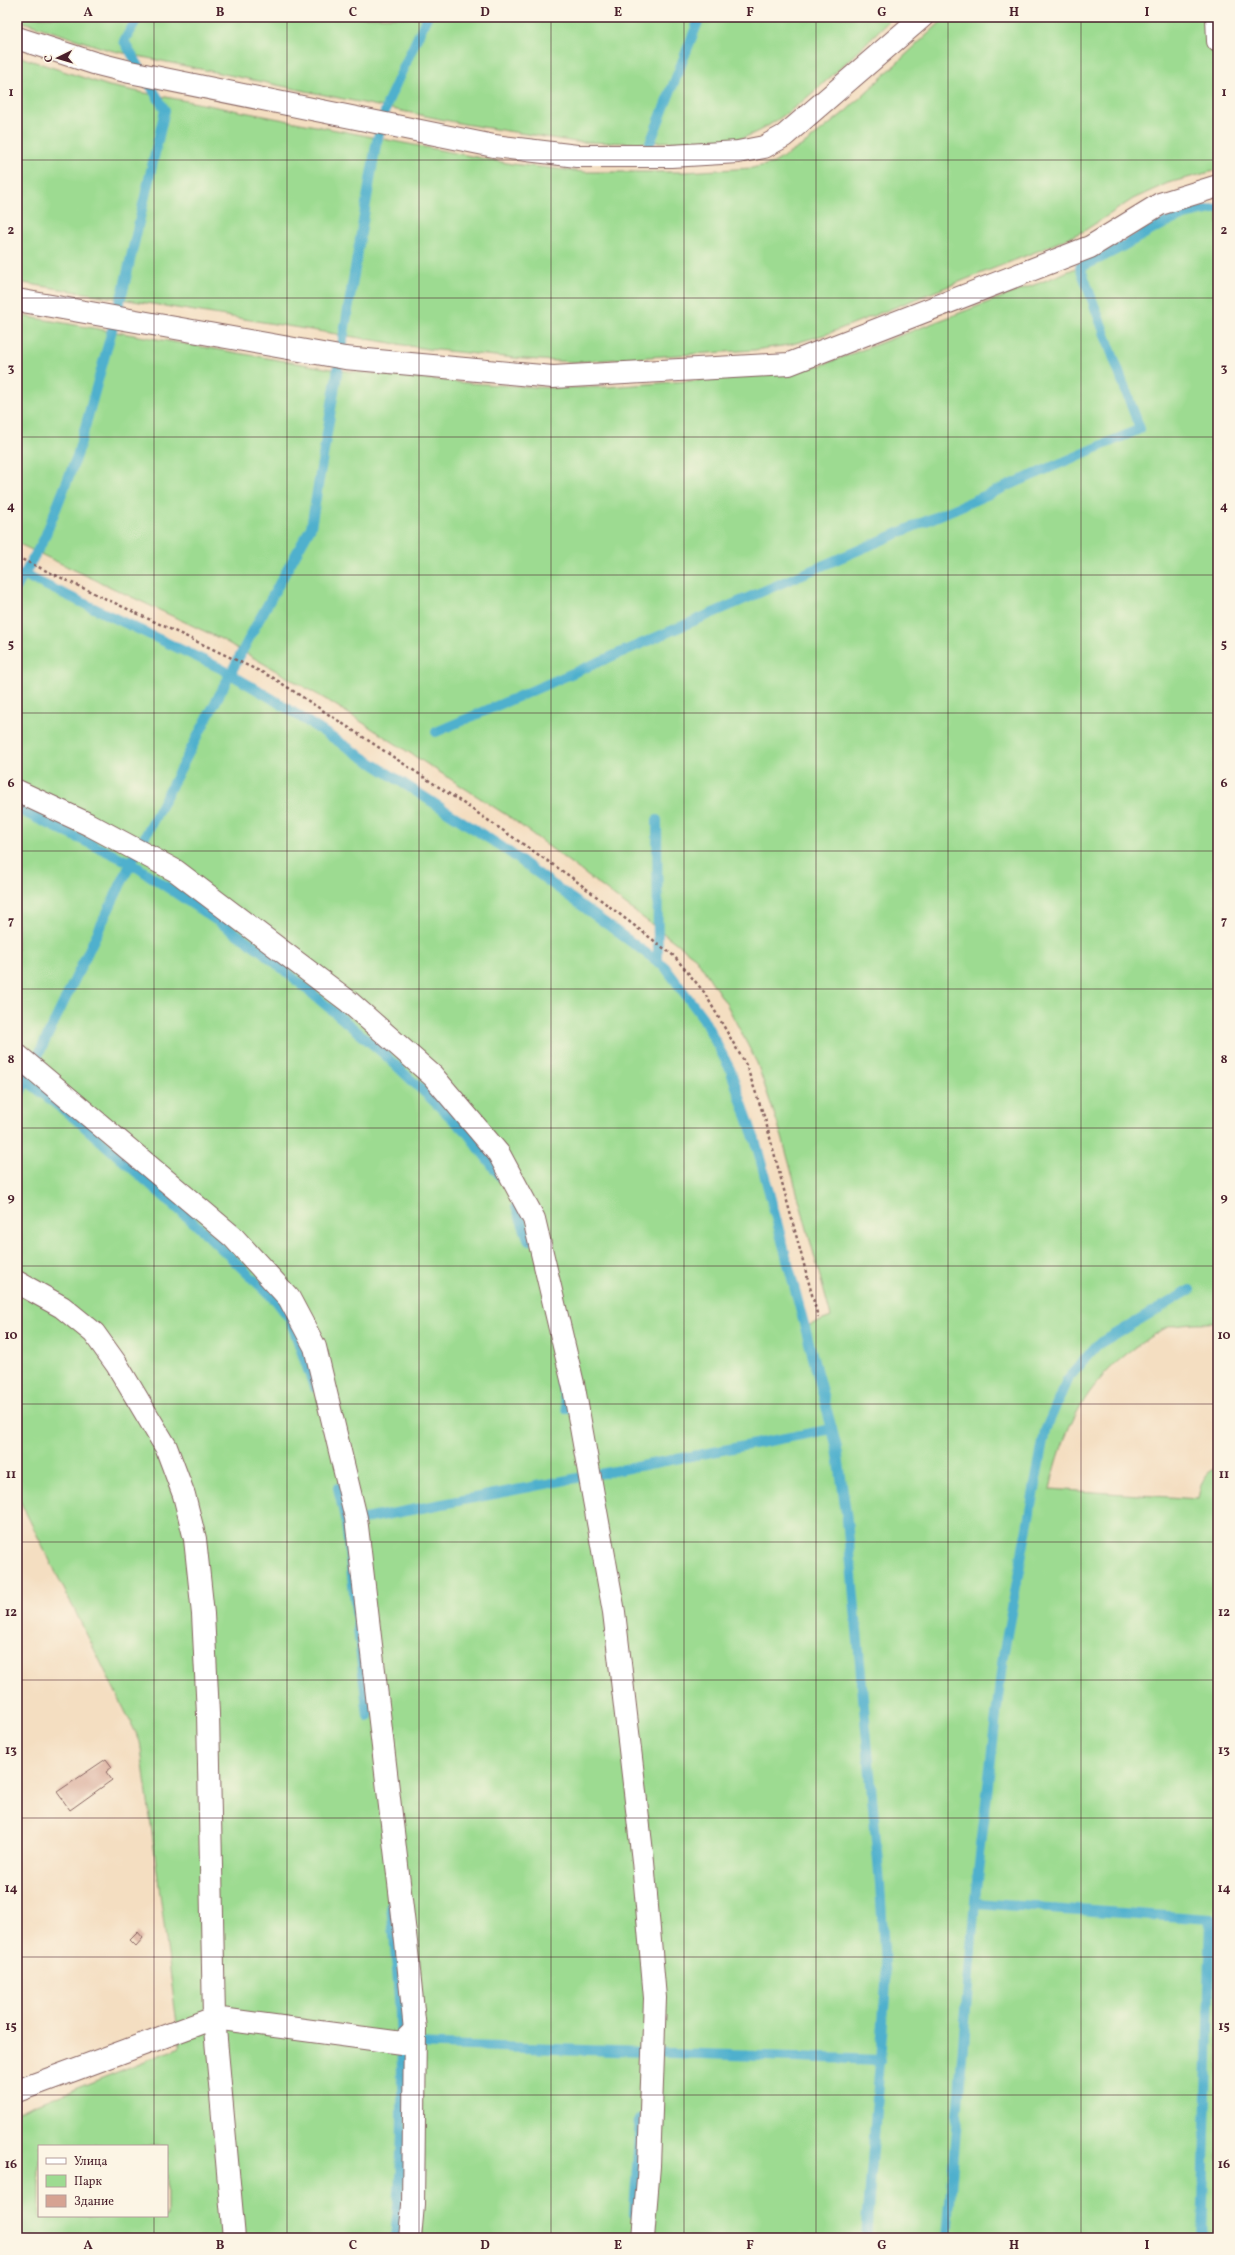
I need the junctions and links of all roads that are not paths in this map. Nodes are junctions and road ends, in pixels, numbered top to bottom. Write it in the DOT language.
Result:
graph roads {
  1 [pos="922,17"];
  2 [pos="1217,17"];
  3 [pos="17,38"];
  4 [pos="1218,41"];
  5 [pos="1218,186"];
  6 [pos="17,300"];
  7 [pos="17,791"];
  8 [pos="17,1055"];
  9 [pos="17,1282"];
  10 [pos="214,2018"];
  11 [pos="415,2030"];
  12 [pos="17,2091"];
  13 [pos="234,2238"];
  14 [pos="410,2238"];
  15 [pos="642,2238"];
  1 -- 3 [label="main road"];
  2 -- 4 [label="main road"];
  5 -- 6 [label="main road"];
  7 -- 15 [label="main road"];
  8 -- 11 [label="main road"];
  9 -- 10 [label="main road"];
  10 -- 11 [label="main road"];
  10 -- 12 [label="main road"];
  10 -- 13 [label="main road"];
  11 -- 14 [label="main road"];
}
